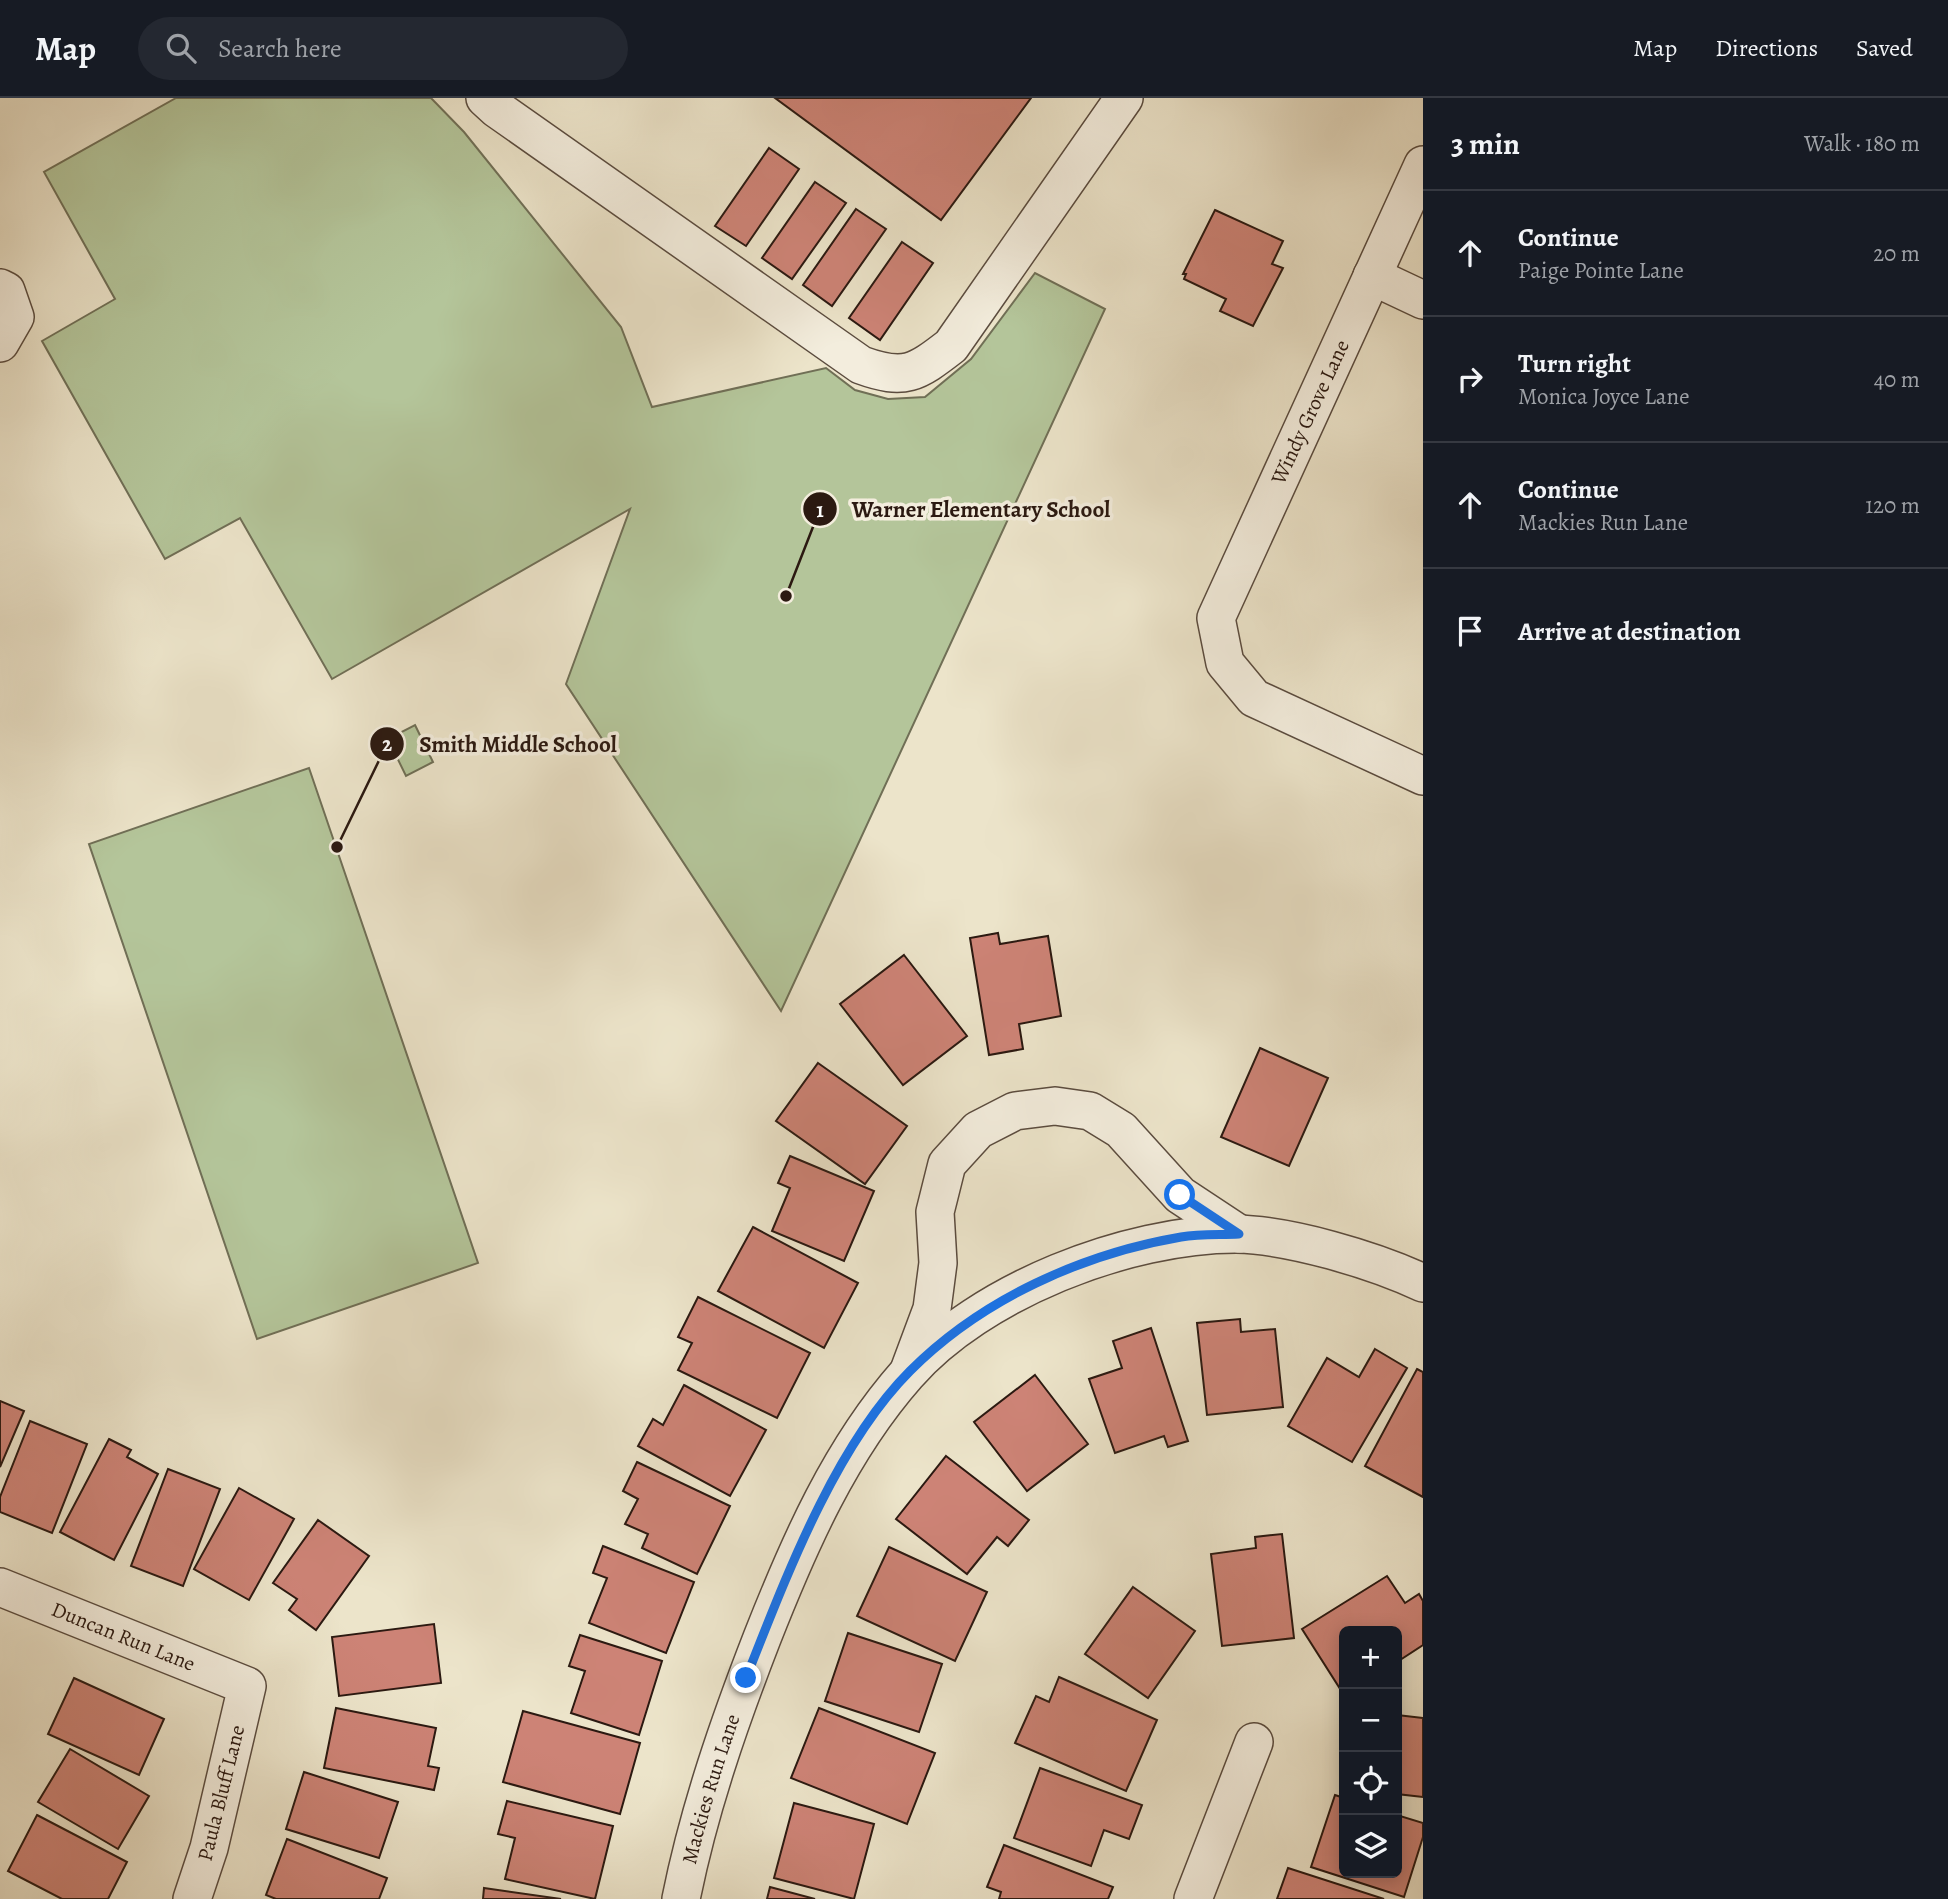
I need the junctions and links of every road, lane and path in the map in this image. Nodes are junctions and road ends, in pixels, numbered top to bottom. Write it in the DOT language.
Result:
graph roads {
  1 [pos="485,98"];
  2 [pos="1124,98"];
  3 [pos="1423,165"];
  4 [pos="1372,276"];
  5 [pos="0,288"];
  6 [pos="1423,300"];
  7 [pos="0,343"];
  8 [pos="1423,776"];
  9 [pos="1239,1234"];
  10 [pos="1423,1283"];
  11 [pos="909,1372"];
  12 [pos="0,1587"];
  13 [pos="247,1686"];
  14 [pos="1254,1742"];
  15 [pos="192,1899"];
  16 [pos="681,1899"];
  17 [pos="1193,1899"];
  1 -- 2 [label="street"];
  3 -- 4 [label="street, Windy Grove Lane"];
  4 -- 6 [label="street"];
  4 -- 8 [label="street, Windy Grove Lane"];
  5 -- 7 [label="street"];
  9 -- 10 [label="street"];
  9 -- 11 [label="street, Mackies Run Lane"];
  9 -- 11 [label="street"];
  11 -- 16 [label="street, Mackies Run Lane"];
  12 -- 13 [label="street, Duncan Run Lane"];
  13 -- 15 [label="street, Paula Bluff Lane"];
  14 -- 17 [label="street"];
}
